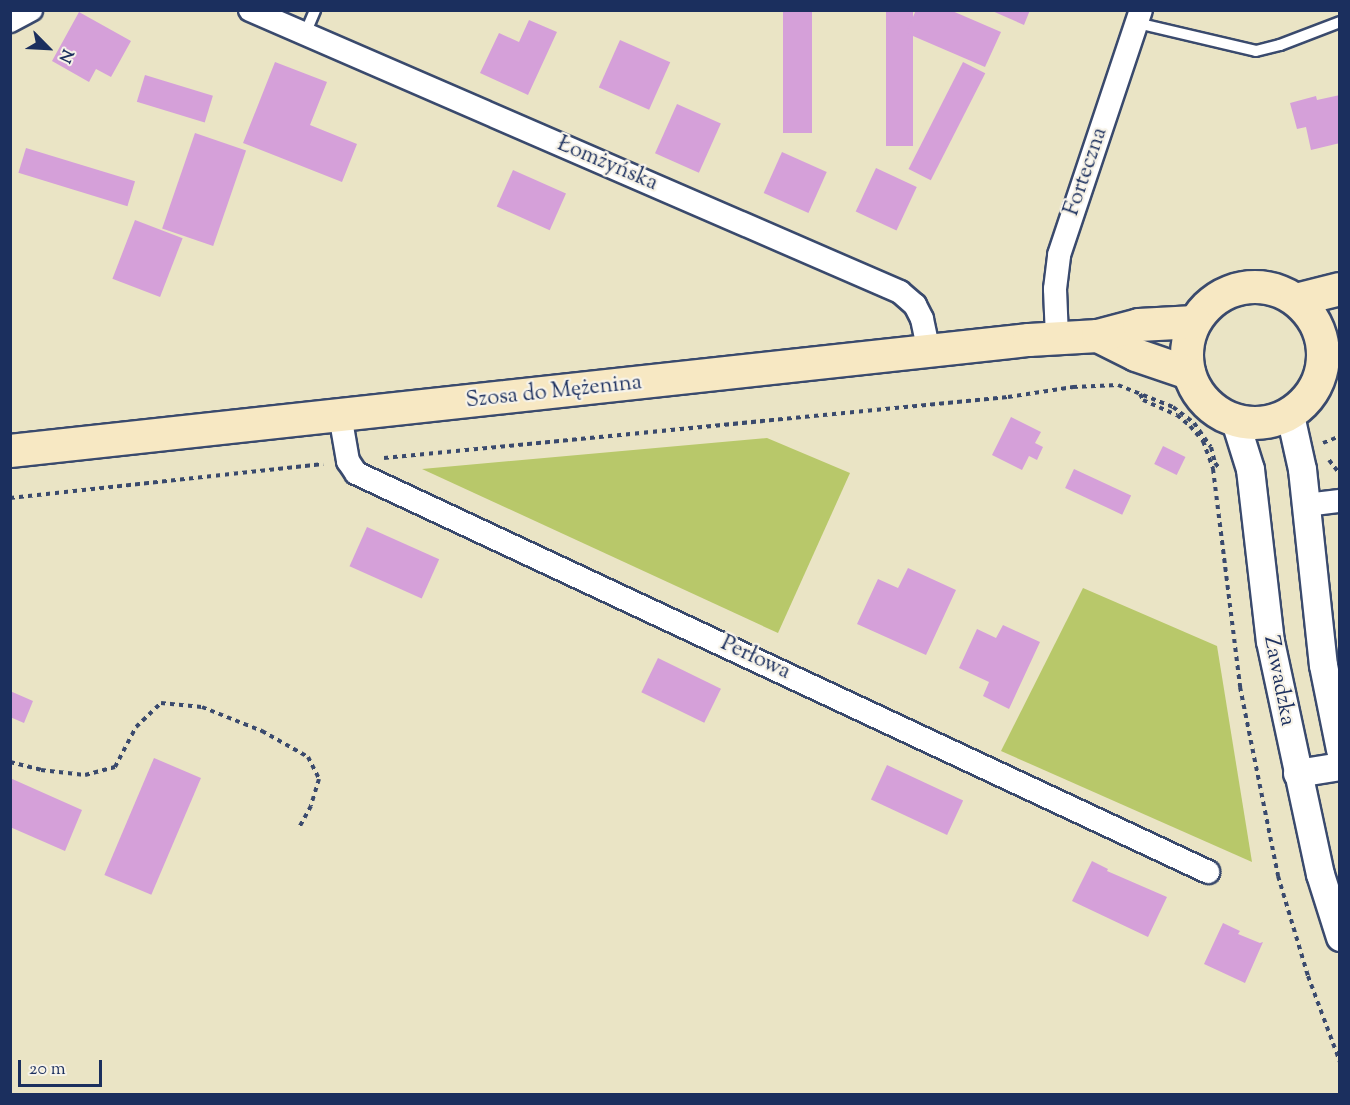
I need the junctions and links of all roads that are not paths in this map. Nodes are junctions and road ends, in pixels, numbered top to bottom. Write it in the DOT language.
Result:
graph roads {
  1 [pos="31,10"];
  2 [pos="250,10"];
  3 [pos="315,10"];
  4 [pos="1139,17"];
  5 [pos="10,21"];
  6 [pos="1340,22"];
  7 [pos="305,34"];
  8 [pos="1340,289"];
  9 [pos="1296,300"];
  10 [pos="1195,322"];
  11 [pos="1098,336"];
  12 [pos="1057,338"];
  13 [pos="1332,342"];
  14 [pos="929,353"];
  15 [pos="1189,373"];
  16 [pos="340,415"];
  17 [pos="1290,415"];
  18 [pos="1235,421"];
  19 [pos="10,451"];
  20 [pos="1340,501"];
  21 [pos="1306,505"];
  22 [pos="1340,749"];
  23 [pos="1340,766"];
  24 [pos="1297,773"];
  25 [pos="1208,872"];
  26 [pos="1340,937"];
  1 -- 5 [label="street"];
  2 -- 7 [label="street, Łomżyńska"];
  3 -- 7 [label="lane"];
  4 -- 6 [label="lane"];
  4 -- 12 [label="street, Forteczna"];
  7 -- 14 [label="street, Łomżyńska"];
  8 -- 9 [label="main road"];
  9 -- 10 [label="main road"];
  9 -- 13 [label="main road"];
  10 -- 11 [label="main road, Szosa do Mężenina"];
  10 -- 15 [label="main road"];
  11 -- 12 [label="main road, Szosa do Mężenina"];
  11 -- 15 [label="main road, Szosa do Mężenina"];
  12 -- 14 [label="main road, Szosa do Mężenina"];
  13 -- 17 [label="main road"];
  14 -- 16 [label="main road, Szosa do Mężenina"];
  15 -- 18 [label="main road"];
  16 -- 19 [label="main road, Szosa do Mężenina"];
  16 -- 25 [label="street, Perłowa"];
  17 -- 18 [label="main road"];
  17 -- 21 [label="street, Zawadzka"];
  18 -- 24 [label="street, Zawadzka"];
  20 -- 21 [label="street"];
  21 -- 22 [label="street, Zawadzka"];
  23 -- 24 [label="street"];
  24 -- 26 [label="street, Zawadzka"];
}
